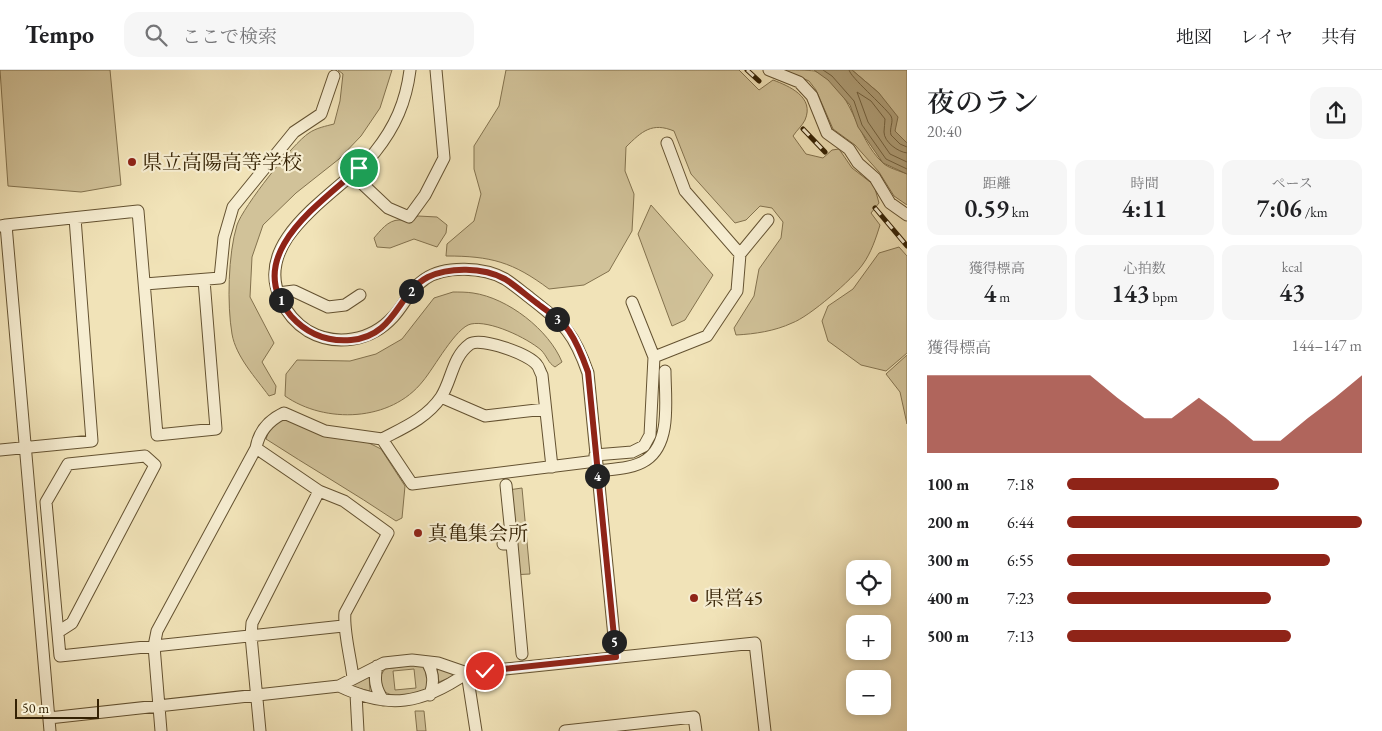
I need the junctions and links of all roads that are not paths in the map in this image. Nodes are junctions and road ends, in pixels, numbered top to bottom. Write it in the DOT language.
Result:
graph roads {
  1 [pos="410,70"];
  2 [pos="436,70"];
  3 [pos="769,70"];
  4 [pos="334,76"];
  5 [pos="667,143"];
  6 [pos="352,174"];
  7 [pos="907,215"];
  8 [pos="75,218"];
  9 [pos="768,220"];
  10 [pos="3,225"];
  11 [pos="740,254"];
  12 [pos="204,280"];
  13 [pos="145,284"];
  14 [pos="278,293"];
  15 [pos="360,295"];
  16 [pos="632,302"];
  17 [pos="654,356"];
  18 [pos="665,371"];
  19 [pos="441,397"];
  20 [pos="545,409"];
  21 [pos="382,439"];
  22 [pos="25,448"];
  23 [pos="256,448"];
  24 [pos="0,450"];
  25 [pos="596,462"];
  26 [pos="552,467"];
  27 [pos="506,485"];
  28 [pos="319,491"];
  29 [pos="344,626"];
  30 [pos="58,632"];
  31 [pos="251,636"];
  32 [pos="154,646"];
  33 [pos="522,654"];
  34 [pos="616,657"];
  35 [pos="426,662"];
  36 [pos="377,666"];
  37 [pos="467,673"];
  38 [pos="353,678"];
  39 [pos="339,686"];
  40 [pos="356,694"];
  41 [pos="256,695"];
  42 [pos="430,695"];
  43 [pos="383,700"];
  44 [pos="158,706"];
  45 [pos="49,718"];
  46 [pos="50,731"];
  47 [pos="161,731"];
  48 [pos="260,731"];
  49 [pos="358,731"];
  50 [pos="476,731"];
  51 [pos="565,731"];
  52 [pos="696,731"];
  53 [pos="765,731"];
  1 -- 6 [label="street"];
  2 -- 6 [label="street"];
  3 -- 7 [label="street"];
  4 -- 12 [label="street"];
  5 -- 11 [label="street"];
  6 -- 14 [label="street"];
  8 -- 10 [label="street"];
  8 -- 13 [label="street"];
  8 -- 22 [label="street"];
  9 -- 11 [label="street"];
  10 -- 22 [label="street"];
  11 -- 17 [label="street"];
  12 -- 13 [label="street"];
  12 -- 13 [label="street"];
  14 -- 15 [label="street"];
  14 -- 25 [label="street"];
  16 -- 17 [label="street"];
  17 -- 25 [label="street"];
  18 -- 25 [label="street"];
  19 -- 20 [label="street"];
  19 -- 20 [label="street"];
  19 -- 21 [label="street"];
  20 -- 26 [label="street"];
  21 -- 23 [label="street"];
  21 -- 26 [label="street"];
  22 -- 24 [label="street"];
  22 -- 45 [label="street"];
  23 -- 28 [label="street"];
  23 -- 32 [label="street"];
  25 -- 26 [label="street"];
  25 -- 34 [label="street"];
  27 -- 33 [label="street"];
  28 -- 29 [label="street"];
  28 -- 31 [label="street"];
  29 -- 31 [label="street"];
  29 -- 38 [label="street"];
  30 -- 30 [label="street"];
  30 -- 32 [label="street"];
  31 -- 32 [label="street"];
  31 -- 41 [label="street"];
  32 -- 44 [label="street"];
  34 -- 37 [label="street"];
  34 -- 53 [label="street"];
  35 -- 36 [label="street"];
  35 -- 37 [label="street"];
  35 -- 42 [label="street"];
  36 -- 38 [label="street"];
  36 -- 43 [label="street"];
  37 -- 42 [label="street"];
  37 -- 50 [label="street"];
  38 -- 39 [label="street"];
  39 -- 40 [label="street"];
  39 -- 41 [label="street"];
  40 -- 43 [label="street"];
  40 -- 49 [label="street"];
  41 -- 44 [label="street"];
  41 -- 48 [label="street"];
  42 -- 43 [label="street"];
  44 -- 45 [label="street"];
  44 -- 47 [label="street"];
  45 -- 46 [label="street"];
  51 -- 52 [label="street"];
}
